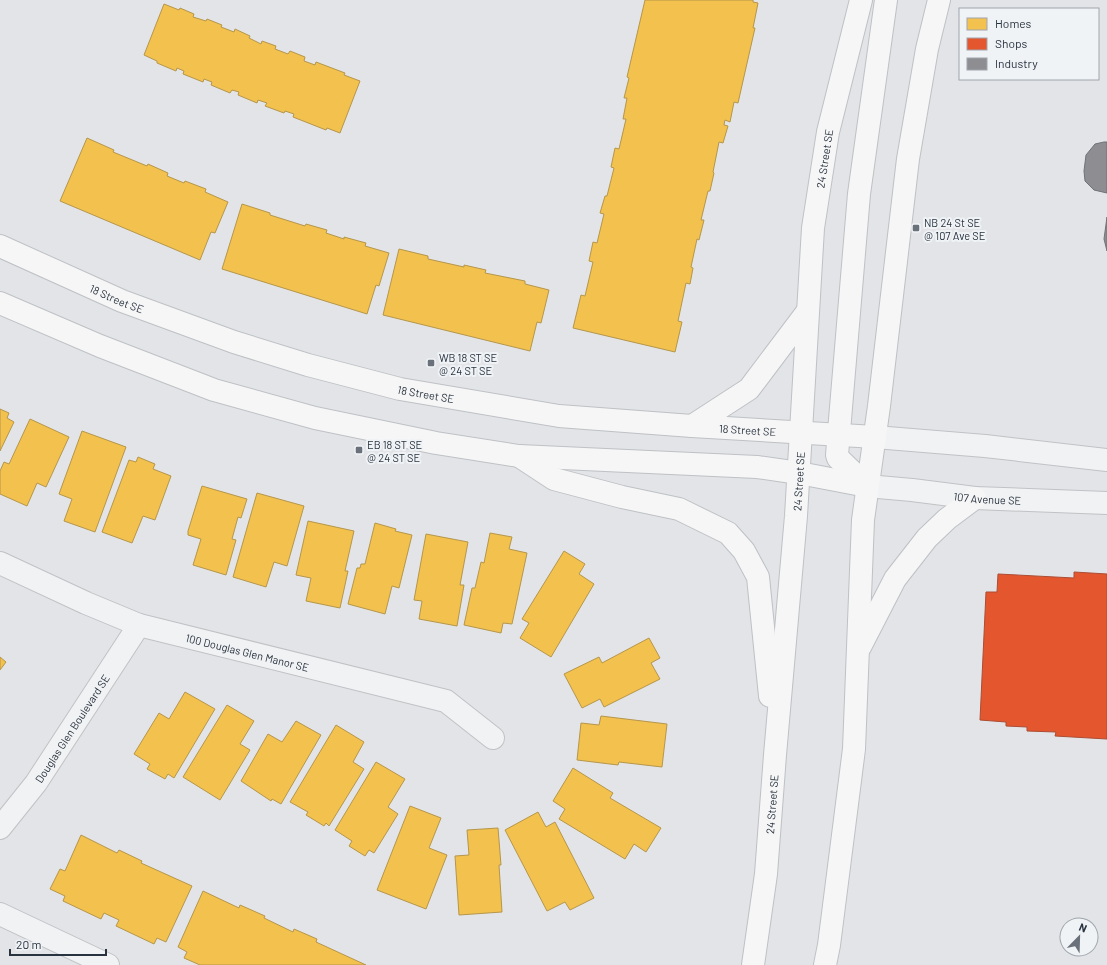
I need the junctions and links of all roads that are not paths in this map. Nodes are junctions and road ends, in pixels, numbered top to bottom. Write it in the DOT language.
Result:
graph roads {
  1 [pos="861,0"];
  2 [pos="886,0"];
  3 [pos="939,0"];
  4 [pos="0,246"];
  5 [pos="0,303"];
  6 [pos="807,312"];
  7 [pos="692,426"];
  8 [pos="802,432"];
  9 [pos="838,436"];
  10 [pos="875,437"];
  11 [pos="519,456"];
  12 [pos="1107,460"];
  13 [pos="799,473"];
  14 [pos="867,486"];
  15 [pos="975,498"];
  16 [pos="1107,502"];
  17 [pos="0,563"];
  18 [pos="139,625"];
  19 [pos="857,653"];
  20 [pos="493,738"];
  21 [pos="775,755"];
  22 [pos="0,828"];
  23 [pos="0,914"];
  24 [pos="108,965"];
  25 [pos="753,965"];
  26 [pos="825,965"];
  1 -- 6 [label="main road, 24 Street SE"];
  2 -- 9 [label="main road"];
  3 -- 10 [label="main road"];
  4 -- 7 [label="main road, 18 Street SE"];
  5 -- 11 [label="main road"];
  6 -- 7 [label="main road"];
  6 -- 8 [label="main road, 24 Street SE"];
  7 -- 8 [label="main road, 18 Street SE"];
  8 -- 9 [label="main road, 18 Street SE"];
  8 -- 13 [label="main road, 24 Street SE"];
  9 -- 10 [label="main road, 18 Street SE"];
  9 -- 14 [label="main road"];
  10 -- 12 [label="street"];
  10 -- 14 [label="main road"];
  11 -- 13 [label="main road"];
  11 -- 21 [label="main road"];
  13 -- 14 [label="main road"];
  13 -- 21 [label="main road, 24 Street SE"];
  14 -- 15 [label="street, 107 Avenue SE"];
  14 -- 19 [label="main road"];
  15 -- 16 [label="street, 107 Avenue SE"];
  15 -- 19 [label="main road"];
  17 -- 18 [label="street, 100 Douglas Glen Manor SE"];
  18 -- 20 [label="street, 100 Douglas Glen Manor SE"];
  18 -- 22 [label="street, Douglas Glen Boulevard SE"];
  19 -- 26 [label="main road"];
  21 -- 25 [label="main road, 24 Street SE"];
  23 -- 24 [label="street"];
}
